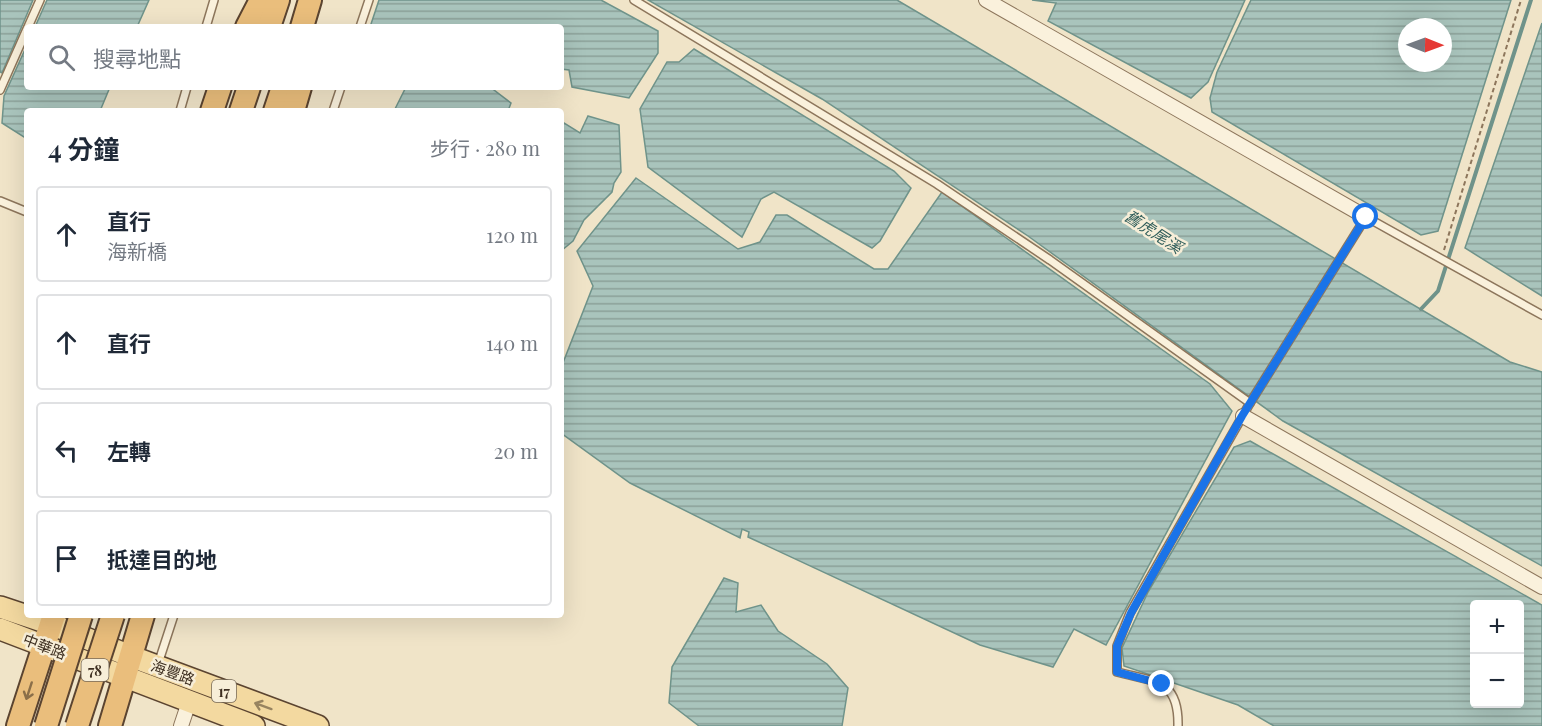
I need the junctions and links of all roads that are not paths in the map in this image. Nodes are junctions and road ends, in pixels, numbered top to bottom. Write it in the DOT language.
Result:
graph roads {
  1 [pos="40,0"];
  2 [pos="214,0"];
  3 [pos="261,0"];
  4 [pos="278,0"];
  5 [pos="310,0"];
  6 [pos="319,0"];
  7 [pos="369,0"];
  8 [pos="634,0"];
  9 [pos="986,0"];
  10 [pos="29,24"];
  11 [pos="207,24"];
  12 [pos="249,24"];
  13 [pos="270,24"];
  14 [pos="303,24"];
  15 [pos="314,24"];
  16 [pos="361,24"];
  17 [pos="24,35"];
  18 [pos="0,90"];
  19 [pos="187,90"];
  20 [pos="219,90"];
  21 [pos="248,90"];
  22 [pos="282,90"];
  23 [pos="299,90"];
  24 [pos="340,90"];
  25 [pos="181,108"];
  26 [pos="213,108"];
  27 [pos="242,108"];
  28 [pos="276,108"];
  29 [pos="294,108"];
  30 [pos="334,108"];
  31 [pos="0,201"];
  32 [pos="24,211"];
  33 [pos="1366,217"];
  34 [pos="1542,315"];
  35 [pos="1250,403"];
  36 [pos="1242,416"];
  37 [pos="1542,587"];
  38 [pos="0,607"];
  39 [pos="24,611"];
  40 [pos="80,618"];
  41 [pos="112,618"];
  42 [pos="142,618"];
  43 [pos="173,618"];
  44 [pos="52,620"];
  45 [pos="0,629"];
  46 [pos="44,646"];
  47 [pos="127,666"];
  48 [pos="158,667"];
  49 [pos="189,702"];
  50 [pos="18,726"];
  51 [pos="46,726"];
  52 [pos="77,726"];
  53 [pos="110,726"];
  54 [pos="181,726"];
  55 [pos="254,726"];
  56 [pos="318,726"];
  57 [pos="1178,726"];
  1 -- 10 [label="lane"];
  2 -- 11 [label="lane"];
  3 -- 12 [label="highway"];
  4 -- 13 [label="highway"];
  5 -- 14 [label="highway"];
  6 -- 15 [label="highway"];
  7 -- 16 [label="lane"];
  8 -- 35 [label="lane"];
  9 -- 33 [label="street"];
  17 -- 18 [label="lane"];
  19 -- 25 [label="lane"];
  20 -- 26 [label="highway"];
  21 -- 27 [label="highway"];
  22 -- 28 [label="highway"];
  23 -- 29 [label="highway"];
  24 -- 30 [label="lane"];
  31 -- 32 [label="lane"];
  33 -- 34 [label="lane"];
  33 -- 35 [label="lane"];
  35 -- 36 [label="lane"];
  36 -- 37 [label="street"];
  36 -- 57 [label="lane"];
  38 -- 39 [label="main road, 中華路 / 17"];
  40 -- 51 [label="highway, 78, bridge"];
  41 -- 52 [label="highway, 78, bridge"];
  42 -- 47 [label="highway"];
  43 -- 48 [label="lane"];
  44 -- 46 [label="highway"];
  44 -- 47 [label="main road, 中華路 / 17"];
  45 -- 46 [label="main road, 中華路 / 17"];
  46 -- 47 [label="main road, 中華路 / 17"];
  46 -- 50 [label="highway, one-way"];
  47 -- 48 [label="main road, 海豐路 / 17"];
  47 -- 49 [label="main road, 海豐路 / 17"];
  47 -- 53 [label="highway"];
  56 -- 48 [label="main road, 海豐路 / 17, one-way"];
  49 -- 54 [label="street"];
  49 -- 55 [label="main road, 海豐路 / 17"];
}
